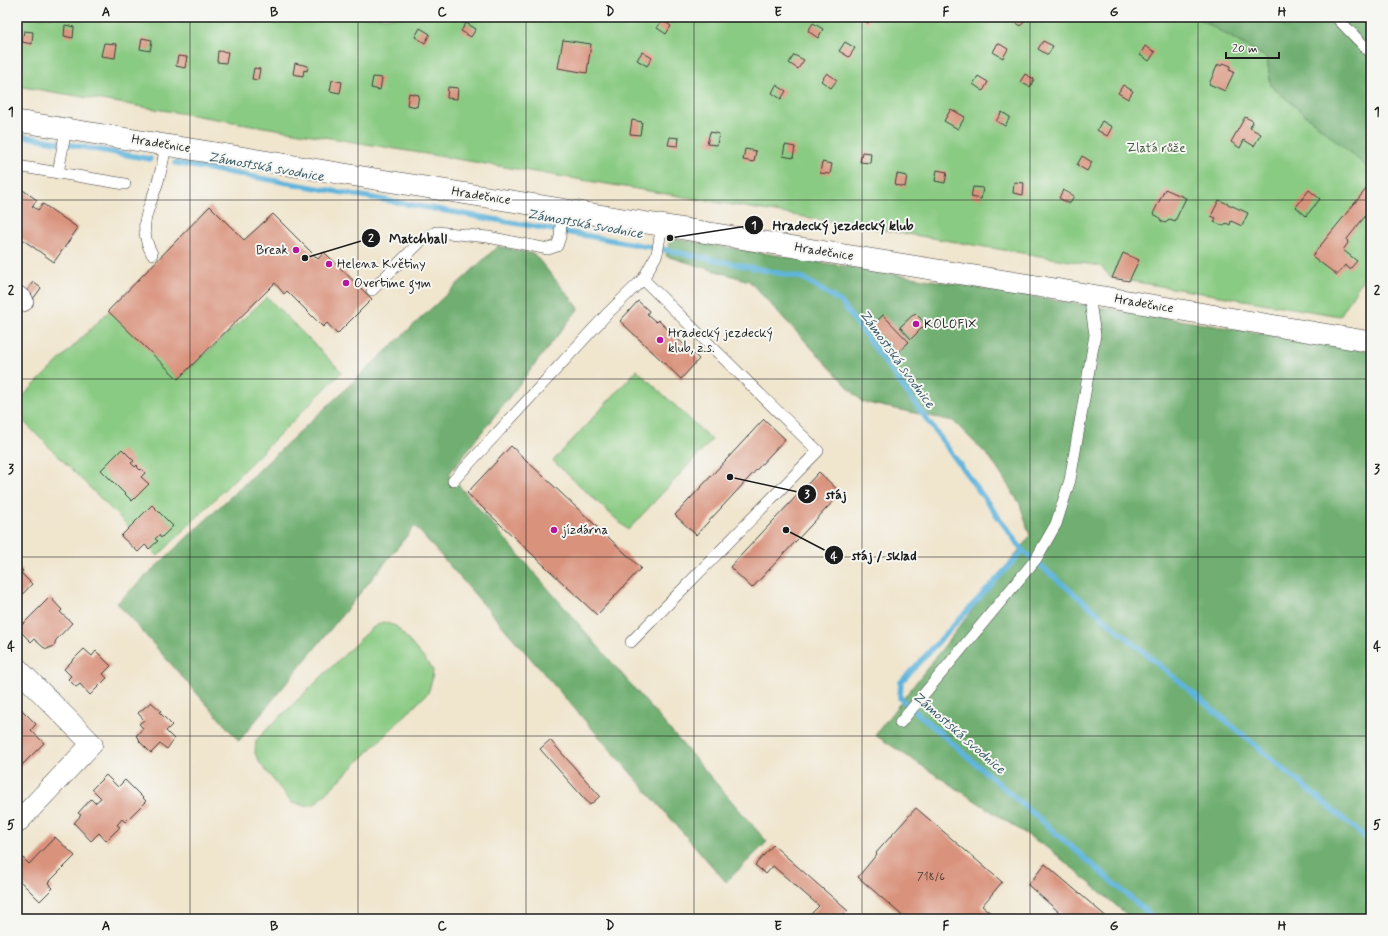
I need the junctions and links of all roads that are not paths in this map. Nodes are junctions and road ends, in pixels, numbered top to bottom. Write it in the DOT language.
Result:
graph roads {
  1 [pos="1336,17"];
  2 [pos="1371,53"];
  3 [pos="17,121"];
  4 [pos="66,129"];
  5 [pos="166,144"];
  6 [pos="17,166"];
  7 [pos="58,173"];
  8 [pos="124,184"];
  9 [pos="562,210"];
  10 [pos="662,225"];
  11 [pos="152,254"];
  12 [pos="643,279"];
  13 [pos="372,290"];
  14 [pos="1089,295"];
  15 [pos="1371,342"];
  16 [pos="453,481"];
  17 [pos="631,642"];
  18 [pos="17,668"];
  19 [pos="900,723"];
  20 [pos="17,823"];
  1 -- 2 [label="lane"];
  3 -- 4 [label="street, Hradečnice"];
  4 -- 5 [label="street, Hradečnice"];
  4 -- 7 [label="lane"];
  5 -- 9 [label="street, Hradečnice"];
  5 -- 11 [label="lane"];
  6 -- 7 [label="lane"];
  7 -- 8 [label="lane"];
  9 -- 10 [label="street, Hradečnice"];
  9 -- 13 [label="lane"];
  10 -- 12 [label="lane"];
  10 -- 14 [label="street, Hradečnice"];
  12 -- 16 [label="lane"];
  12 -- 17 [label="lane"];
  14 -- 15 [label="street, Hradečnice"];
  14 -- 19 [label="lane"];
  18 -- 20 [label="street"];
}
